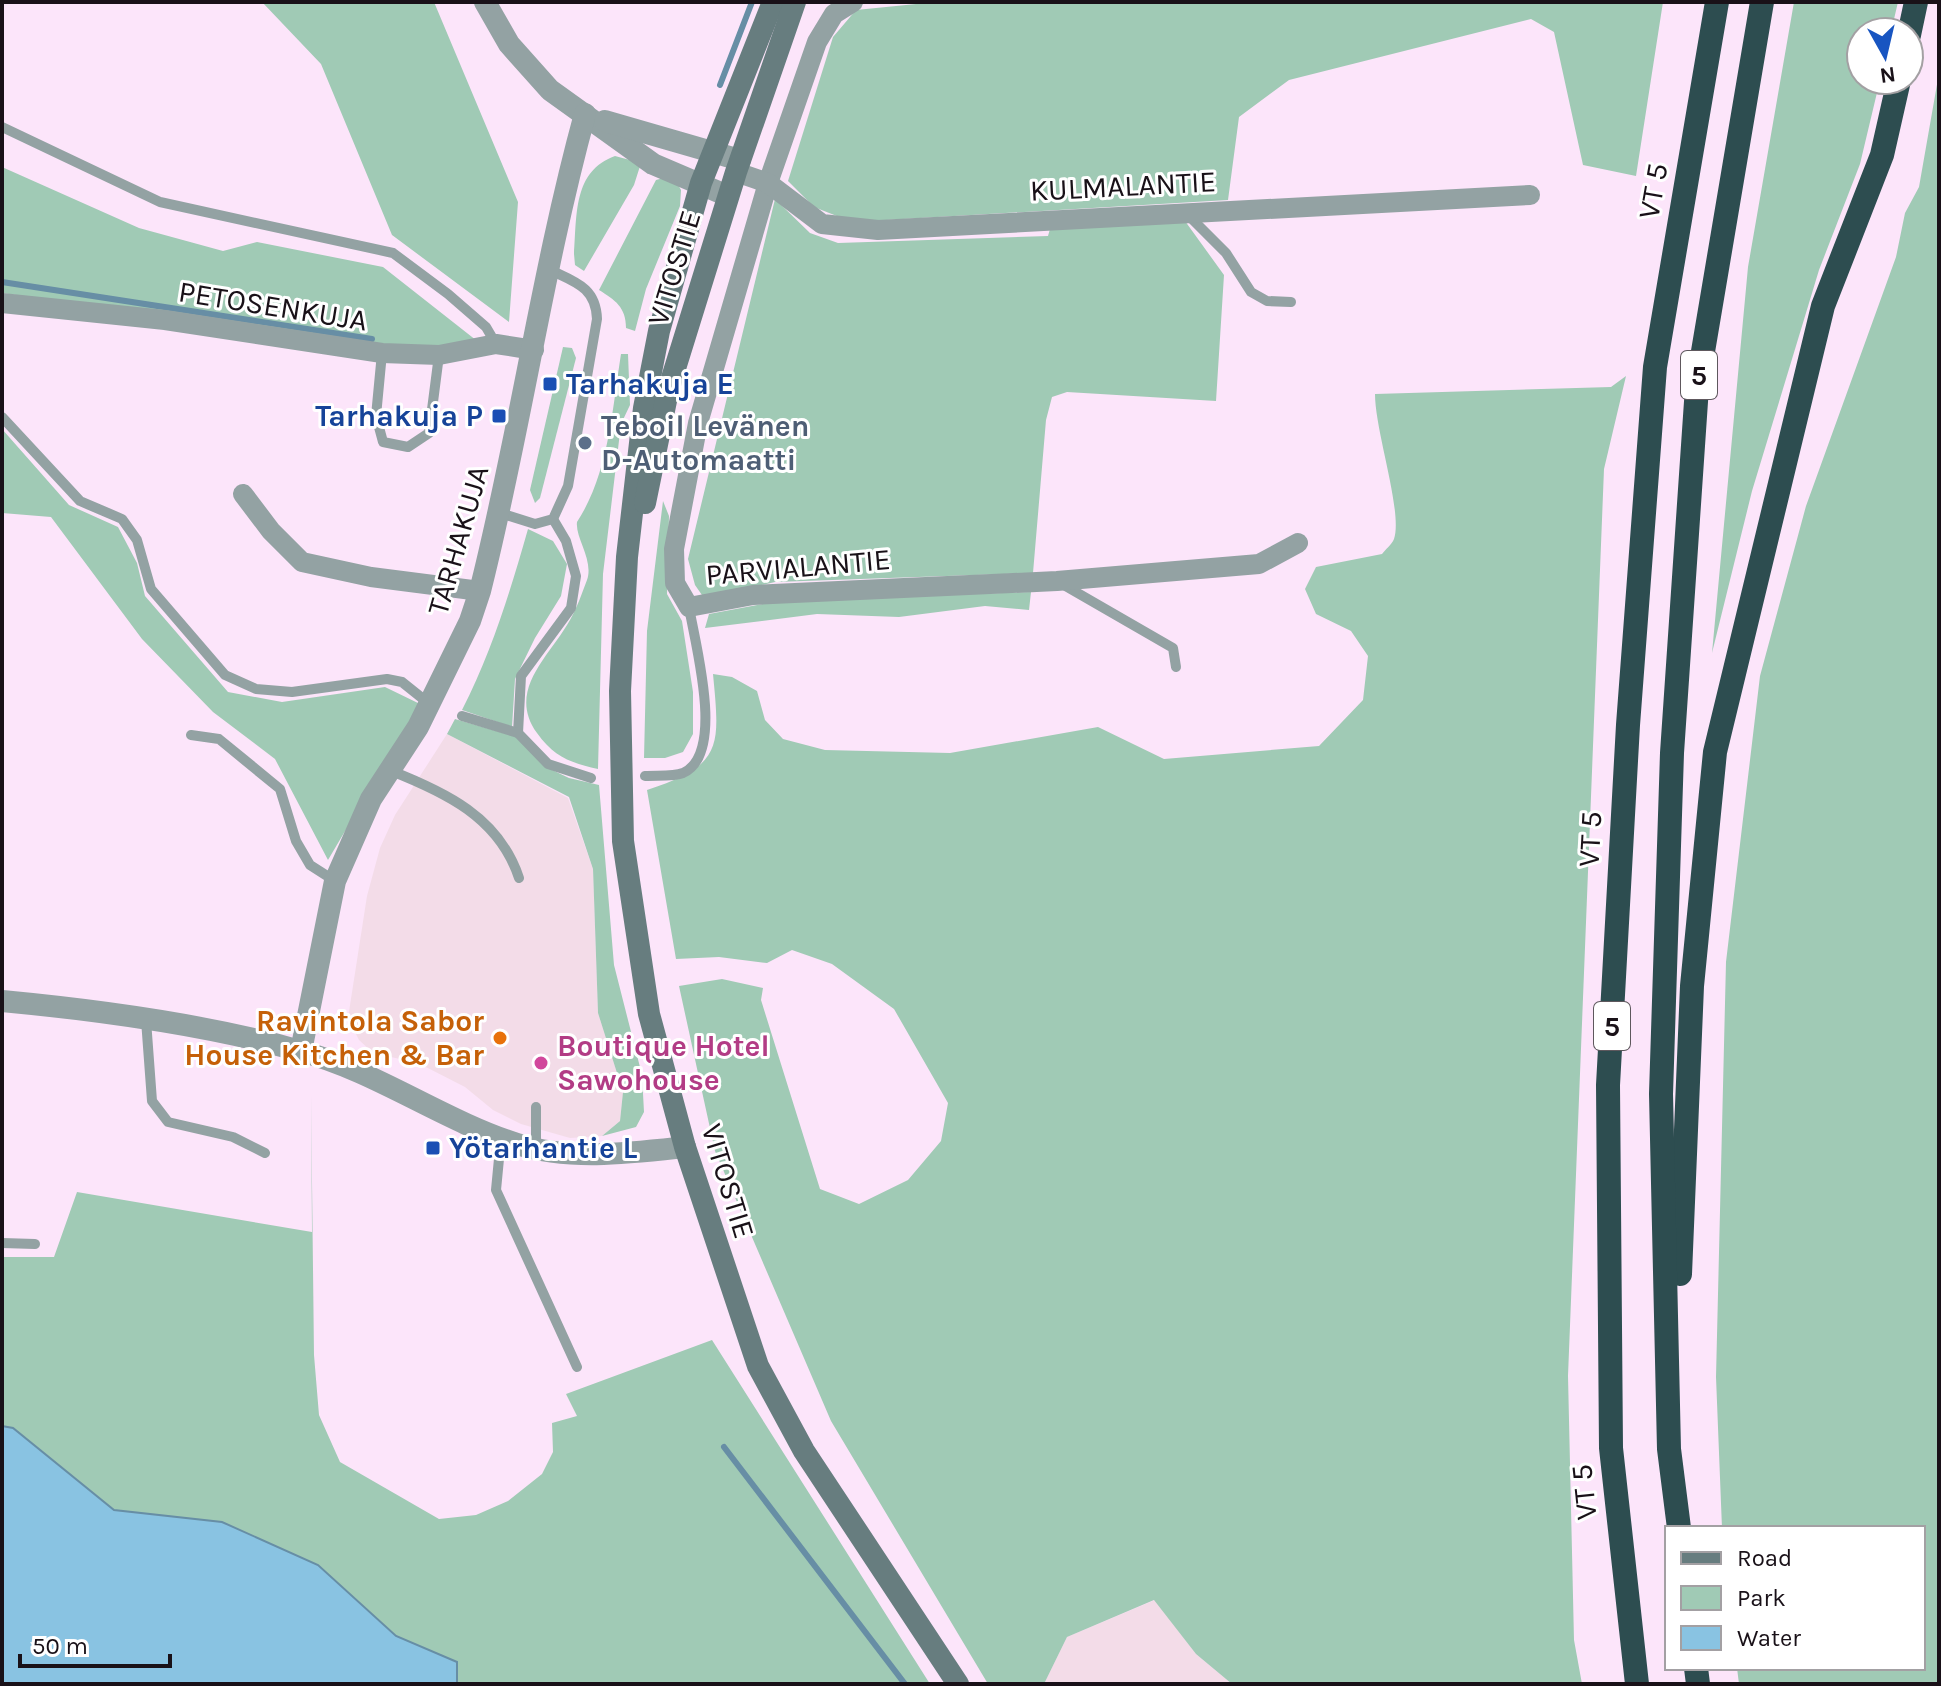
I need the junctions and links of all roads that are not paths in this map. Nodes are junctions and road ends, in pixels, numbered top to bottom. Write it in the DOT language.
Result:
graph roads {
  1 [pos="485,2"];
  2 [pos="773,2"];
  3 [pos="795,2"];
  4 [pos="853,2"];
  5 [pos="1704,2"];
  6 [pos="1717,2"];
  7 [pos="1762,2"];
  8 [pos="1895,96"];
  9 [pos="585,114"];
  10 [pos="2,127"];
  11 [pos="712,153"];
  12 [pos="738,166"];
  13 [pos="701,183"];
  14 [pos="768,183"];
  15 [pos="1530,195"];
  16 [pos="728,196"];
  17 [pos="1185,212"];
  18 [pos="547,269"];
  19 [pos="1291,302"];
  20 [pos="2,303"];
  21 [pos="496,344"];
  22 [pos="534,350"];
  23 [pos="382,353"];
  24 [pos="439,355"];
  25 [pos="1655,367"];
  26 [pos="2,417"];
  27 [pos="243,494"];
  28 [pos="500,513"];
  29 [pos="553,519"];
  30 [pos="1298,543"];
  31 [pos="627,557"];
  32 [pos="1057,581"];
  33 [pos="480,591"];
  34 [pos="689,607"];
  35 [pos="1176,667"];
  36 [pos="422,698"];
  37 [pos="462,716"];
  38 [pos="518,733"];
  39 [pos="191,735"];
  40 [pos="389,770"];
  41 [pos="645,776"];
  42 [pos="591,778"];
  43 [pos="519,878"];
  44 [pos="335,881"];
  45 [pos="2,1001"];
  46 [pos="146,1020"];
  47 [pos="301,1051"];
  48 [pos="536,1107"];
  49 [pos="501,1138"];
  50 [pos="685,1147"];
  51 [pos="536,1148"];
  52 [pos="265,1153"];
  53 [pos="2,1243"];
  54 [pos="35,1244"];
  55 [pos="577,1367"];
  56 [pos="1680,1526"];
  57 [pos="1680,1526"];
  58 [pos="958,1684"];
  59 [pos="1637,1684"];
  1 -- 9 [label="street"];
  2 -- 11 [label="main road, VITOSTIE"];
  3 -- 12 [label="main road, VITOSTIE"];
  4 -- 14 [label="street, PARVIALANTIE"];
  5 -- 25 [label="highway"];
  6 -- 25 [label="highway, VT 5 / 5"];
  7 -- 56 [label="highway, 5"];
  8 -- 57 [label="highway"];
  9 -- 11 [label="street"];
  9 -- 13 [label="street"];
  9 -- 18 [label="street, TARHAKUJA"];
  10 -- 21 [label="lane"];
  11 -- 12 [label="street"];
  11 -- 13 [label="main road, VITOSTIE"];
  12 -- 14 [label="street, KULMALANTIE"];
  12 -- 16 [label="main road, VITOSTIE"];
  13 -- 16 [label="street"];
  13 -- 31 [label="main road, VITOSTIE"];
  14 -- 17 [label="street, KULMALANTIE"];
  14 -- 34 [label="street, PARVIALANTIE"];
  15 -- 17 [label="street, KULMALANTIE"];
  16 -- 31 [label="main road, VITOSTIE"];
  17 -- 19 [label="lane"];
  18 -- 22 [label="street, TARHAKUJA"];
  18 -- 29 [label="lane"];
  20 -- 23 [label="street, PETOSENKUJA"];
  21 -- 22 [label="street, PETOSENKUJA"];
  21 -- 24 [label="street, PETOSENKUJA"];
  22 -- 28 [label="street, TARHAKUJA"];
  23 -- 24 [label="street, PETOSENKUJA"];
  23 -- 24 [label="lane"];
  25 -- 59 [label="highway, VT 5 / 5"];
  26 -- 36 [label="lane"];
  27 -- 33 [label="street"];
  28 -- 29 [label="lane"];
  28 -- 33 [label="street, TARHAKUJA"];
  29 -- 38 [label="lane"];
  30 -- 32 [label="street, PARVIALANTIE"];
  31 -- 50 [label="main road, VITOSTIE"];
  32 -- 34 [label="street, PARVIALANTIE"];
  32 -- 35 [label="lane"];
  33 -- 40 [label="street, TARHAKUJA"];
  34 -- 41 [label="lane"];
  37 -- 38 [label="lane"];
  38 -- 42 [label="lane"];
  39 -- 44 [label="lane"];
  40 -- 43 [label="lane"];
  40 -- 44 [label="street, TARHAKUJA"];
  44 -- 47 [label="street, TARHAKUJA"];
  45 -- 46 [label="street"];
  46 -- 47 [label="street"];
  46 -- 52 [label="lane"];
  47 -- 49 [label="street"];
  48 -- 51 [label="lane"];
  49 -- 51 [label="street"];
  49 -- 55 [label="lane"];
  50 -- 51 [label="street"];
  50 -- 58 [label="main road, VITOSTIE"];
  53 -- 54 [label="lane"];
}
